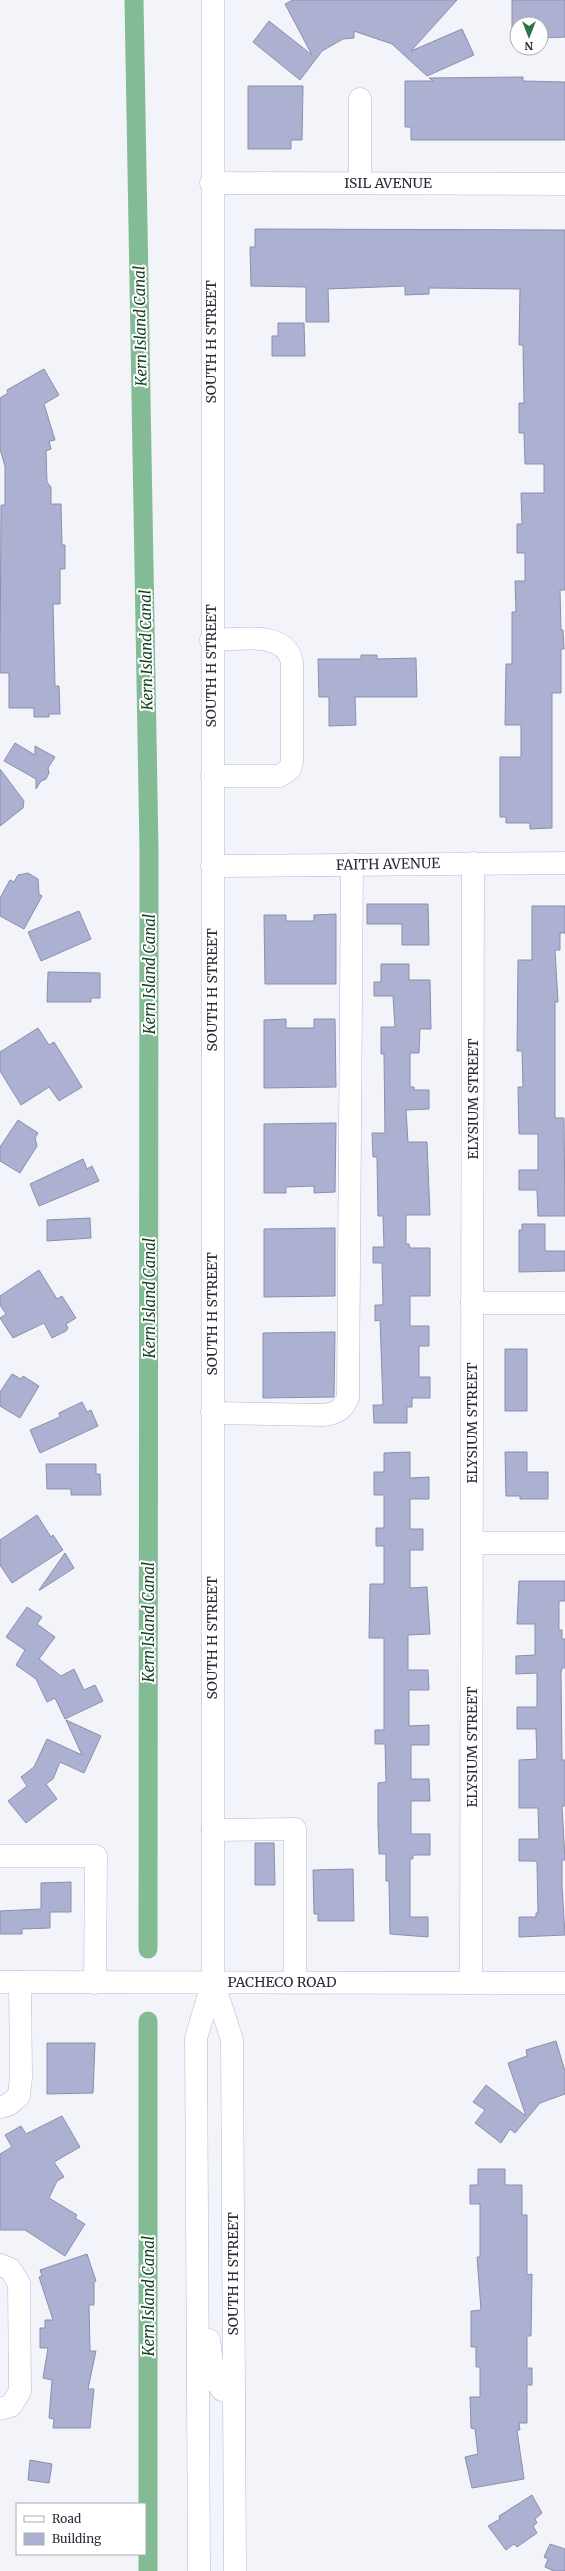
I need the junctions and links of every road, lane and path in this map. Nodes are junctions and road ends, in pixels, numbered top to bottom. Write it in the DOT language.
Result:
graph roads {
  1 [pos="212,0"];
  2 [pos="360,99"];
  3 [pos="211,183"];
  4 [pos="360,183"];
  5 [pos="565,184"];
  6 [pos="211,640"];
  7 [pos="212,776"];
  8 [pos="473,863"];
  9 [pos="565,863"];
  10 [pos="352,864"];
  11 [pos="212,866"];
  12 [pos="472,1303"];
  13 [pos="565,1303"];
  14 [pos="212,1413"];
  15 [pos="472,1543"];
  16 [pos="565,1544"];
  17 [pos="213,1830"];
  18 [pos="0,1856"];
  19 [pos="213,1981"];
  20 [pos="10,1982"];
  21 [pos="95,1982"];
  22 [pos="295,1982"];
  23 [pos="471,1983"];
  24 [pos="565,1983"];
  25 [pos="0,2107"];
  26 [pos="197,2239"];
  27 [pos="0,2265"];
  28 [pos="234,2393"];
  29 [pos="0,2408"];
  30 [pos="199,2571"];
  31 [pos="235,2571"];
  1 -- 3 [label="street, SOUTH H STREET"];
  2 -- 4 [label="street"];
  3 -- 4 [label="street, ISIL AVENUE"];
  3 -- 6 [label="street, SOUTH H STREET"];
  4 -- 5 [label="street, ISIL AVENUE"];
  6 -- 7 [label="street, SOUTH H STREET"];
  6 -- 7 [label="street"];
  7 -- 11 [label="street, SOUTH H STREET"];
  8 -- 9 [label="street, FAITH AVENUE"];
  8 -- 10 [label="street, FAITH AVENUE"];
  8 -- 12 [label="street, ELYSIUM STREET"];
  10 -- 11 [label="street, FAITH AVENUE"];
  10 -- 14 [label="street"];
  11 -- 14 [label="street, SOUTH H STREET"];
  12 -- 13 [label="street"];
  12 -- 15 [label="street, ELYSIUM STREET"];
  14 -- 17 [label="street, SOUTH H STREET"];
  15 -- 16 [label="street"];
  15 -- 23 [label="street, ELYSIUM STREET"];
  17 -- 19 [label="street, SOUTH H STREET"];
  17 -- 22 [label="street"];
  18 -- 21 [label="street"];
  19 -- 21 [label="street, PACHECO ROAD"];
  19 -- 22 [label="street, PACHECO ROAD"];
  19 -- 26 [label="street, SOUTH H STREET"];
  19 -- 28 [label="street, SOUTH H STREET"];
  20 -- 21 [label="street, PACHECO ROAD"];
  20 -- 25 [label="street"];
  22 -- 23 [label="street, PACHECO ROAD"];
  23 -- 24 [label="street, PACHECO ROAD"];
  26 -- 28 [label="street"];
  26 -- 30 [label="street, SOUTH H STREET"];
  27 -- 29 [label="street"];
  28 -- 31 [label="street, SOUTH H STREET"];
}
